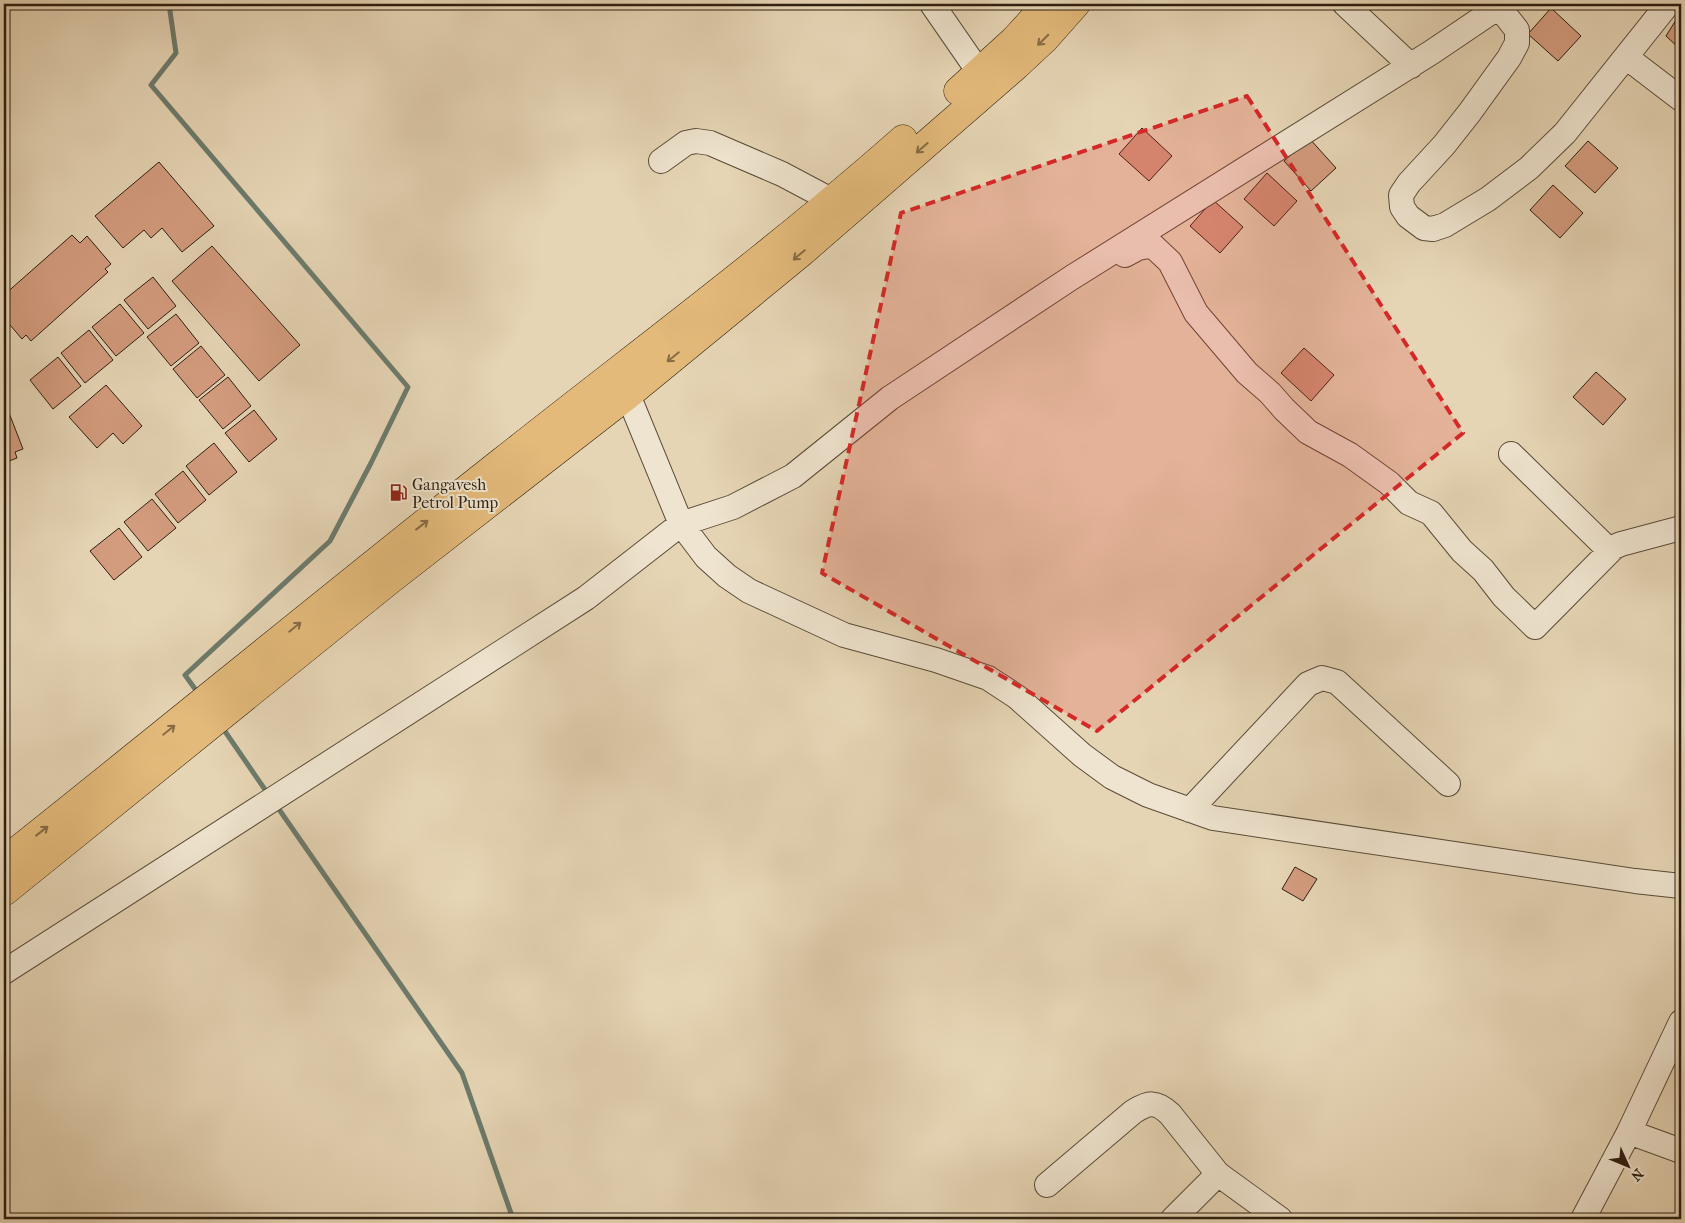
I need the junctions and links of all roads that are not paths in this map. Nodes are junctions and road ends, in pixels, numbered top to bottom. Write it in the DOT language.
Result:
graph roads {
  1 [pos="932,4"];
  2 [pos="1047,4"];
  3 [pos="1076,4"];
  4 [pos="1345,4"];
  5 [pos="1668,4"];
  6 [pos="1501,5"];
  7 [pos="1626,57"];
  8 [pos="1411,66"];
  9 [pos="986,79"];
  10 [pos="1681,99"];
  11 [pos="661,162"];
  12 [pos="831,200"];
  13 [pos="1071,278"];
  14 [pos="622,383"];
  15 [pos="1512,454"];
  16 [pos="682,524"];
  17 [pos="1681,528"];
  18 [pos="1609,550"];
  19 [pos="1448,784"];
  20 [pos="1190,810"];
  21 [pos="4,861"];
  22 [pos="1681,886"];
  23 [pos="4,892"];
  24 [pos="4,972"];
  25 [pos="1681,1022"];
  26 [pos="1629,1132"];
  27 [pos="1681,1151"];
  28 [pos="1218,1174"];
  29 [pos="1047,1184"];
  30 [pos="1173,1219"];
  31 [pos="1280,1219"];
  32 [pos="1583,1219"];
  1 -- 9 [label="street"];
  2 -- 9 [label="highway"];
  3 -- 9 [label="highway, one-way"];
  4 -- 8 [label="street"];
  5 -- 7 [label="street"];
  6 -- 7 [label="street"];
  6 -- 8 [label="street"];
  7 -- 10 [label="street"];
  8 -- 13 [label="street"];
  9 -- 12 [label="highway"];
  9 -- 14 [label="highway, one-way"];
  11 -- 12 [label="street"];
  12 -- 14 [label="highway"];
  13 -- 16 [label="street"];
  13 -- 18 [label="street"];
  14 -- 16 [label="street"];
  21 -- 14 [label="highway, one-way"];
  14 -- 23 [label="highway"];
  15 -- 18 [label="street"];
  16 -- 20 [label="street"];
  16 -- 24 [label="street"];
  17 -- 18 [label="street"];
  19 -- 20 [label="street"];
  20 -- 22 [label="street"];
  25 -- 26 [label="street"];
  26 -- 27 [label="street"];
  26 -- 32 [label="street"];
  28 -- 29 [label="street"];
  28 -- 30 [label="street"];
  28 -- 31 [label="street"];
}
